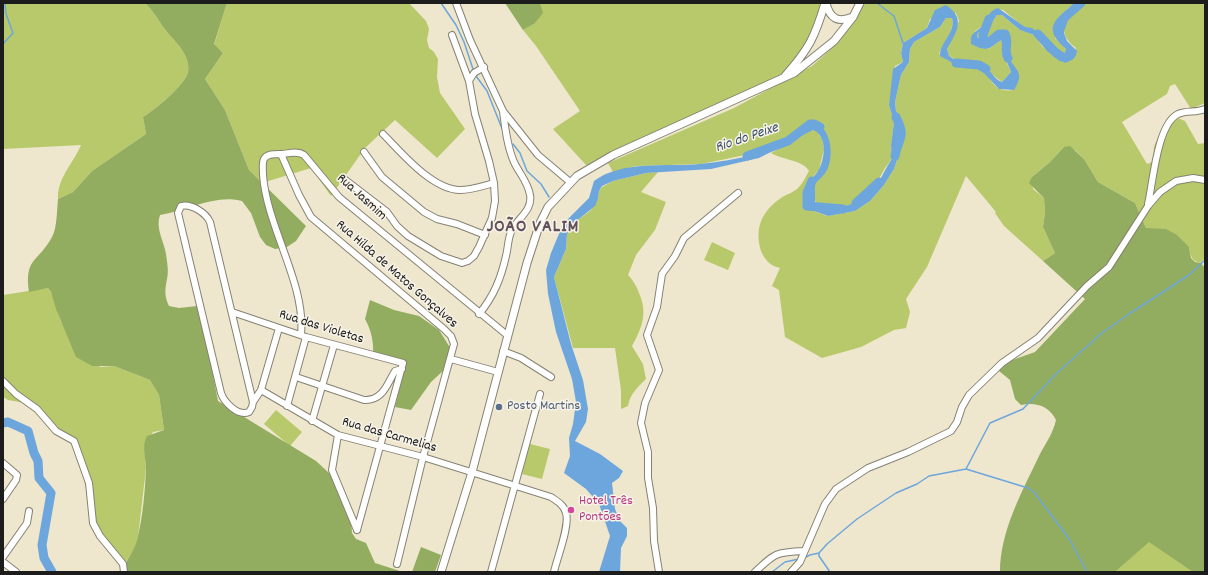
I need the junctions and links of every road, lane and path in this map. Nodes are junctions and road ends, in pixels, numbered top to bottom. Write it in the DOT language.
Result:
graph roads {
  1 [pos="456,3"];
  2 [pos="826,3"];
  3 [pos="860,3"];
  4 [pos="853,17"];
  5 [pos="452,35"];
  6 [pos="484,67"];
  7 [pos="781,80"];
  8 [pos="469,81"];
  9 [pos="1205,109"];
  10 [pos="503,111"];
  11 [pos="383,134"];
  12 [pos="364,152"];
  13 [pos="281,154"];
  14 [pos="344,180"];
  15 [pos="1205,180"];
  16 [pos="570,182"];
  17 [pos="494,184"];
  18 [pos="738,193"];
  19 [pos="1148,206"];
  20 [pos="485,235"];
  21 [pos="232,312"];
  22 [pos="479,314"];
  23 [pos="279,328"];
  24 [pos="507,335"];
  25 [pos="304,336"];
  26 [pos="334,345"];
  27 [pos="503,351"];
  28 [pos="451,359"];
  29 [pos="402,366"];
  30 [pos="498,372"];
  31 [pos="296,376"];
  32 [pos="551,377"];
  33 [pos="3,381"];
  34 [pos="322,385"];
  35 [pos="261,390"];
  36 [pos="540,394"];
  37 [pos="253,402"];
  38 [pos="287,406"];
  39 [pos="312,421"];
  40 [pos="338,435"];
  41 [pos="381,446"];
  42 [pos="423,457"];
  43 [pos="3,463"];
  44 [pos="472,472"];
  45 [pos="514,486"];
  46 [pos="3,499"];
  47 [pos="29,511"];
  48 [pos="802,556"];
  49 [pos="3,557"];
  50 [pos="3,562"];
  51 [pos="397,564"];
  52 [pos="16,572"];
  53 [pos="124,572"];
  54 [pos="441,572"];
  55 [pos="491,572"];
  56 [pos="554,572"];
  57 [pos="659,572"];
  58 [pos="755,572"];
  59 [pos="791,572"];
  1 -- 6 [label="street"];
  2 -- 4 [label="main road"];
  2 -- 7 [label="main road"];
  3 -- 4 [label="main road"];
  4 -- 7 [label="main road"];
  5 -- 8 [label="street"];
  6 -- 8 [label="street"];
  6 -- 10 [label="street"];
  7 -- 16 [label="main road"];
  8 -- 17 [label="street"];
  9 -- 19 [label="street"];
  10 -- 16 [label="street"];
  10 -- 22 [label="street"];
  11 -- 17 [label="street"];
  12 -- 20 [label="street"];
  13 -- 22 [label="street, Rua Jasmim"];
  13 -- 25 [label="street, Rua Jasmim"];
  13 -- 28 [label="street, Rua Hilda de Matos Gonçalves"];
  14 -- 20 [label="street"];
  15 -- 19 [label="street"];
  16 -- 24 [label="main road"];
  17 -- 20 [label="street"];
  18 -- 57 [label="street"];
  19 -- 48 [label="street"];
  21 -- 23 [label="street, Rua das Violetas"];
  21 -- 37 [label="street"];
  21 -- 37 [label="street"];
  22 -- 24 [label="street, Rua Jasmim"];
  23 -- 25 [label="street, Rua das Violetas"];
  23 -- 35 [label="street"];
  24 -- 27 [label="main road"];
  25 -- 26 [label="street, Rua das Violetas"];
  25 -- 31 [label="street"];
  26 -- 29 [label="street, Rua das Violetas"];
  26 -- 34 [label="street"];
  27 -- 30 [label="main road"];
  27 -- 32 [label="street"];
  28 -- 30 [label="street"];
  28 -- 42 [label="street, Rua Hilda de Matos Gonçalves"];
  29 -- 34 [label="street"];
  29 -- 41 [label="street"];
  30 -- 44 [label="main road"];
  31 -- 34 [label="street"];
  31 -- 38 [label="street"];
  33 -- 53 [label="street"];
  34 -- 39 [label="street"];
  35 -- 37 [label="street"];
  35 -- 38 [label="street, Rua das Carmelias"];
  36 -- 45 [label="street"];
  38 -- 39 [label="street, Rua das Carmelias"];
  39 -- 40 [label="street, Rua das Carmelias"];
  40 -- 41 [label="street, Rua das Carmelias"];
  40 -- 41 [label="street"];
  41 -- 42 [label="street, Rua das Carmelias"];
  42 -- 44 [label="street, Rua das Carmelias"];
  42 -- 51 [label="street, Rua Hilda de Matos Gonçalves"];
  43 -- 46 [label="street"];
  44 -- 45 [label="street, Rua das Carmelias"];
  44 -- 54 [label="main road"];
  45 -- 55 [label="street"];
  45 -- 56 [label="street, Rua das Carmelias"];
  47 -- 49 [label="street"];
  48 -- 58 [label="street"];
  48 -- 59 [label="street"];
  50 -- 52 [label="street"];
}
